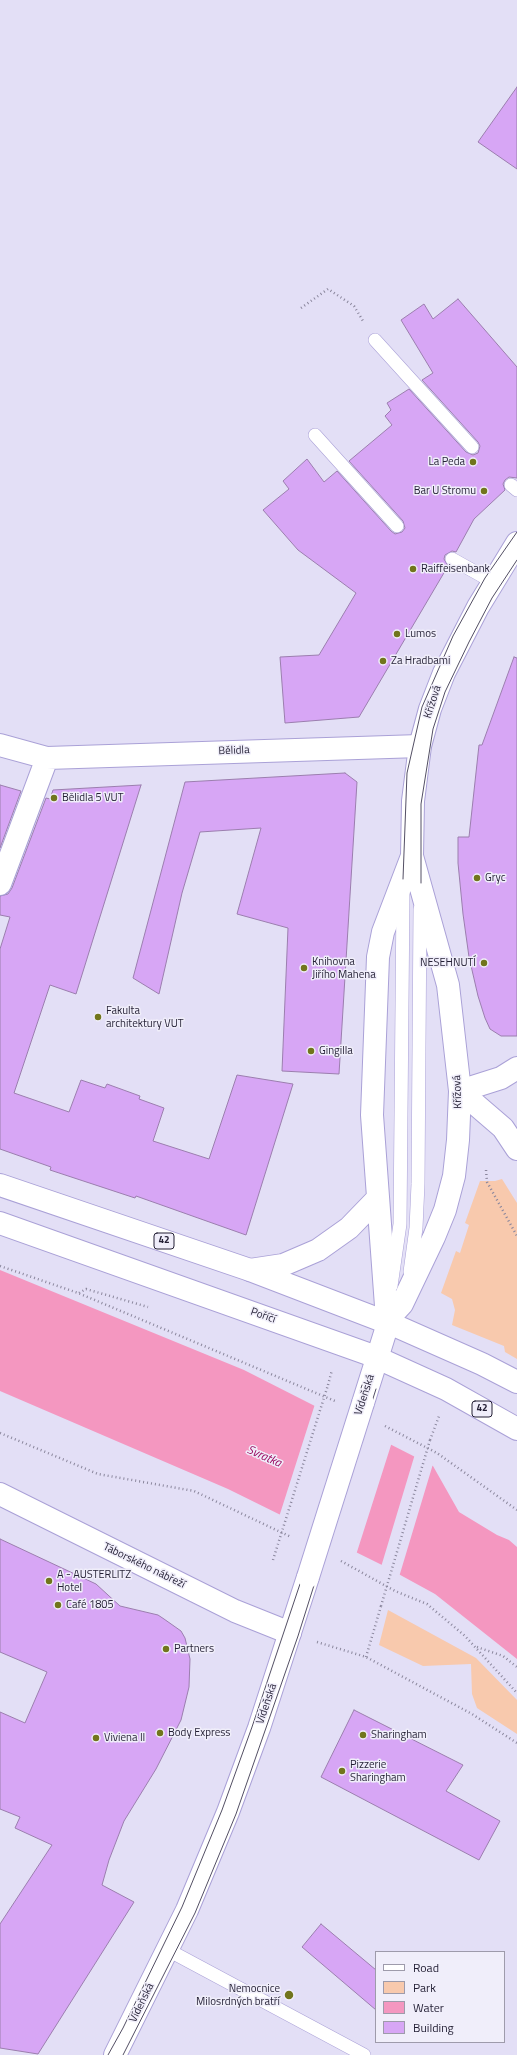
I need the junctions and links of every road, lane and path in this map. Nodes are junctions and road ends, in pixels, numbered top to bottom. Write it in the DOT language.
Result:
graph roads {
  1 [pos="301,308"];
  2 [pos="375,340"];
  3 [pos="315,435"];
  4 [pos="472,447"];
  5 [pos="397,526"];
  6 [pos="517,543"];
  7 [pos="452,559"];
  8 [pos="493,582"];
  9 [pos="0,745"];
  10 [pos="420,746"];
  11 [pos="47,758"];
  12 [pos="412,881"];
  13 [pos="0,884"];
  14 [pos="517,1068"];
  15 [pos="460,1092"];
  16 [pos="517,1149"];
  17 [pos="486,1170"];
  18 [pos="0,1185"];
  19 [pos="378,1198"];
  20 [pos="0,1223"];
  21 [pos="517,1236"];
  22 [pos="0,1266"];
  23 [pos="250,1270"];
  24 [pos="386,1331"];
  25 [pos="517,1382"];
  26 [pos="328,1385"];
  27 [pos="339,1403"];
  28 [pos="381,1424"];
  29 [pos="517,1429"];
  30 [pos="0,1433"];
  31 [pos="430,1440"];
  32 [pos="0,1494"];
  33 [pos="517,1510"];
  34 [pos="296,1540"];
  35 [pos="273,1560"];
  36 [pos="338,1560"];
  37 [pos="290,1633"];
  38 [pos="476,1647"];
  39 [pos="366,1657"];
  40 [pos="517,1667"];
  41 [pos="517,1693"];
  42 [pos="517,1743"];
  43 [pos="168,1950"];
  44 [pos="115,2055"];
  45 [pos="364,2055"];
  1 -- 2 [label="path"];
  2 -- 4 [label="lane"];
  3 -- 5 [label="lane"];
  6 -- 8 [label="main road, Křížová"];
  7 -- 8 [label="lane"];
  8 -- 10 [label="main road, Křížová"];
  9 -- 11 [label="main road, Bělidla"];
  10 -- 11 [label="main road, Bělidla"];
  10 -- 12 [label="main road, Křížová"];
  11 -- 13 [label="main road"];
  12 -- 15 [label="main road, Křížová"];
  12 -- 19 [label="main road"];
  12 -- 24 [label="lane"];
  12 -- 24 [label="lane"];
  14 -- 15 [label="main road"];
  15 -- 16 [label="main road"];
  15 -- 24 [label="main road, Křížová"];
  17 -- 21 [label="path"];
  18 -- 23 [label="main road, Poříčí / 42"];
  19 -- 23 [label="main road"];
  19 -- 24 [label="main road"];
  20 -- 24 [label="main road, Poříčí / 42"];
  22 -- 27 [label="path"];
  23 -- 24 [label="main road, Poříčí / 42"];
  24 -- 25 [label="main road, Poříčí / 42"];
  24 -- 29 [label="main road, Poříčí / 42"];
  24 -- 37 [label="main road, Vídeňská, bridge"];
  26 -- 35 [label="path, bridge"];
  28 -- 33 [label="path"];
  30 -- 34 [label="path"];
  31 -- 39 [label="path, bridge"];
  32 -- 37 [label="main road, Táborského nábřeží"];
  36 -- 38 [label="path"];
  37 -- 39 [label="path"];
  37 -- 43 [label="main road, Vídeňská"];
  38 -- 40 [label="path"];
  38 -- 41 [label="path"];
  39 -- 42 [label="path"];
  43 -- 44 [label="main road, Vídeňská"];
  43 -- 45 [label="lane"];
}
